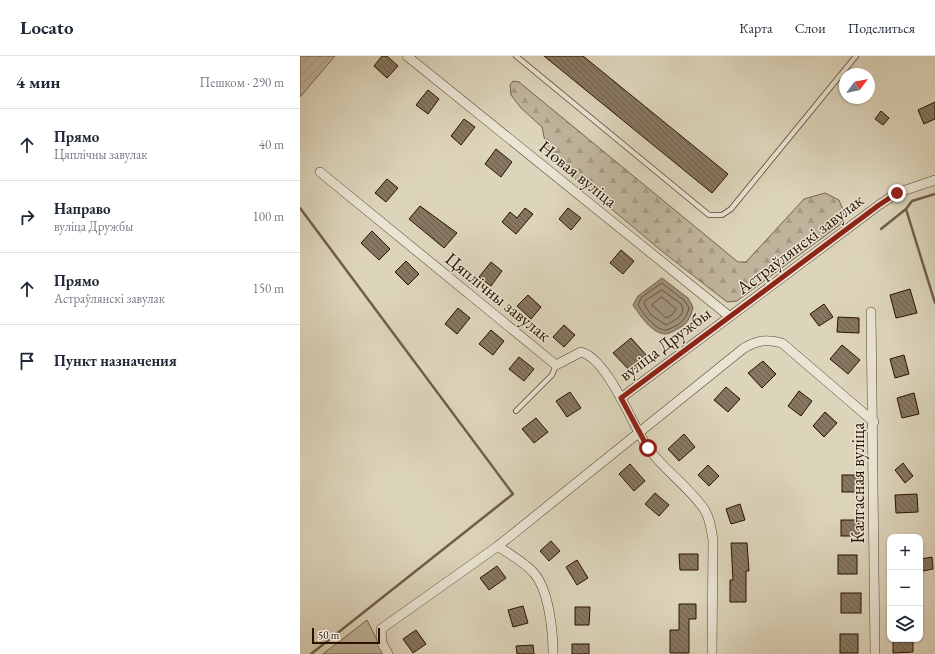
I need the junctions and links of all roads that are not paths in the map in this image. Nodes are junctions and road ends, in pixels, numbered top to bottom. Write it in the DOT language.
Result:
graph roads {
  1 [pos="407,56"];
  2 [pos="516,56"];
  3 [pos="856,56"];
  4 [pos="320,172"];
  5 [pos="935,180"];
  6 [pos="871,312"];
  7 [pos="729,316"];
  8 [pos="556,365"];
  9 [pos="621,398"];
  10 [pos="516,411"];
  11 [pos="874,422"];
  12 [pos="640,432"];
  13 [pos="498,546"];
  14 [pos="388,654"];
  15 [pos="553,654"];
  16 [pos="712,654"];
  17 [pos="875,654"];
  1 -- 7 [label="street, Новая вуліца"];
  2 -- 3 [label="lane"];
  4 -- 8 [label="street, Цяплічны завулак"];
  5 -- 7 [label="street, Астраўлянскі завулак"];
  6 -- 11 [label="street, Калгасная вуліца"];
  7 -- 9 [label="street, вуліца Дружбы"];
  8 -- 9 [label="street, Цяплічны завулак"];
  8 -- 10 [label="lane"];
  9 -- 12 [label="street, Цяплічны завулак"];
  11 -- 12 [label="street"];
  11 -- 17 [label="street, Калгасная вуліца"];
  12 -- 13 [label="street"];
  12 -- 16 [label="street, Цяплічны завулак"];
  13 -- 14 [label="street"];
  13 -- 15 [label="street"];
}
